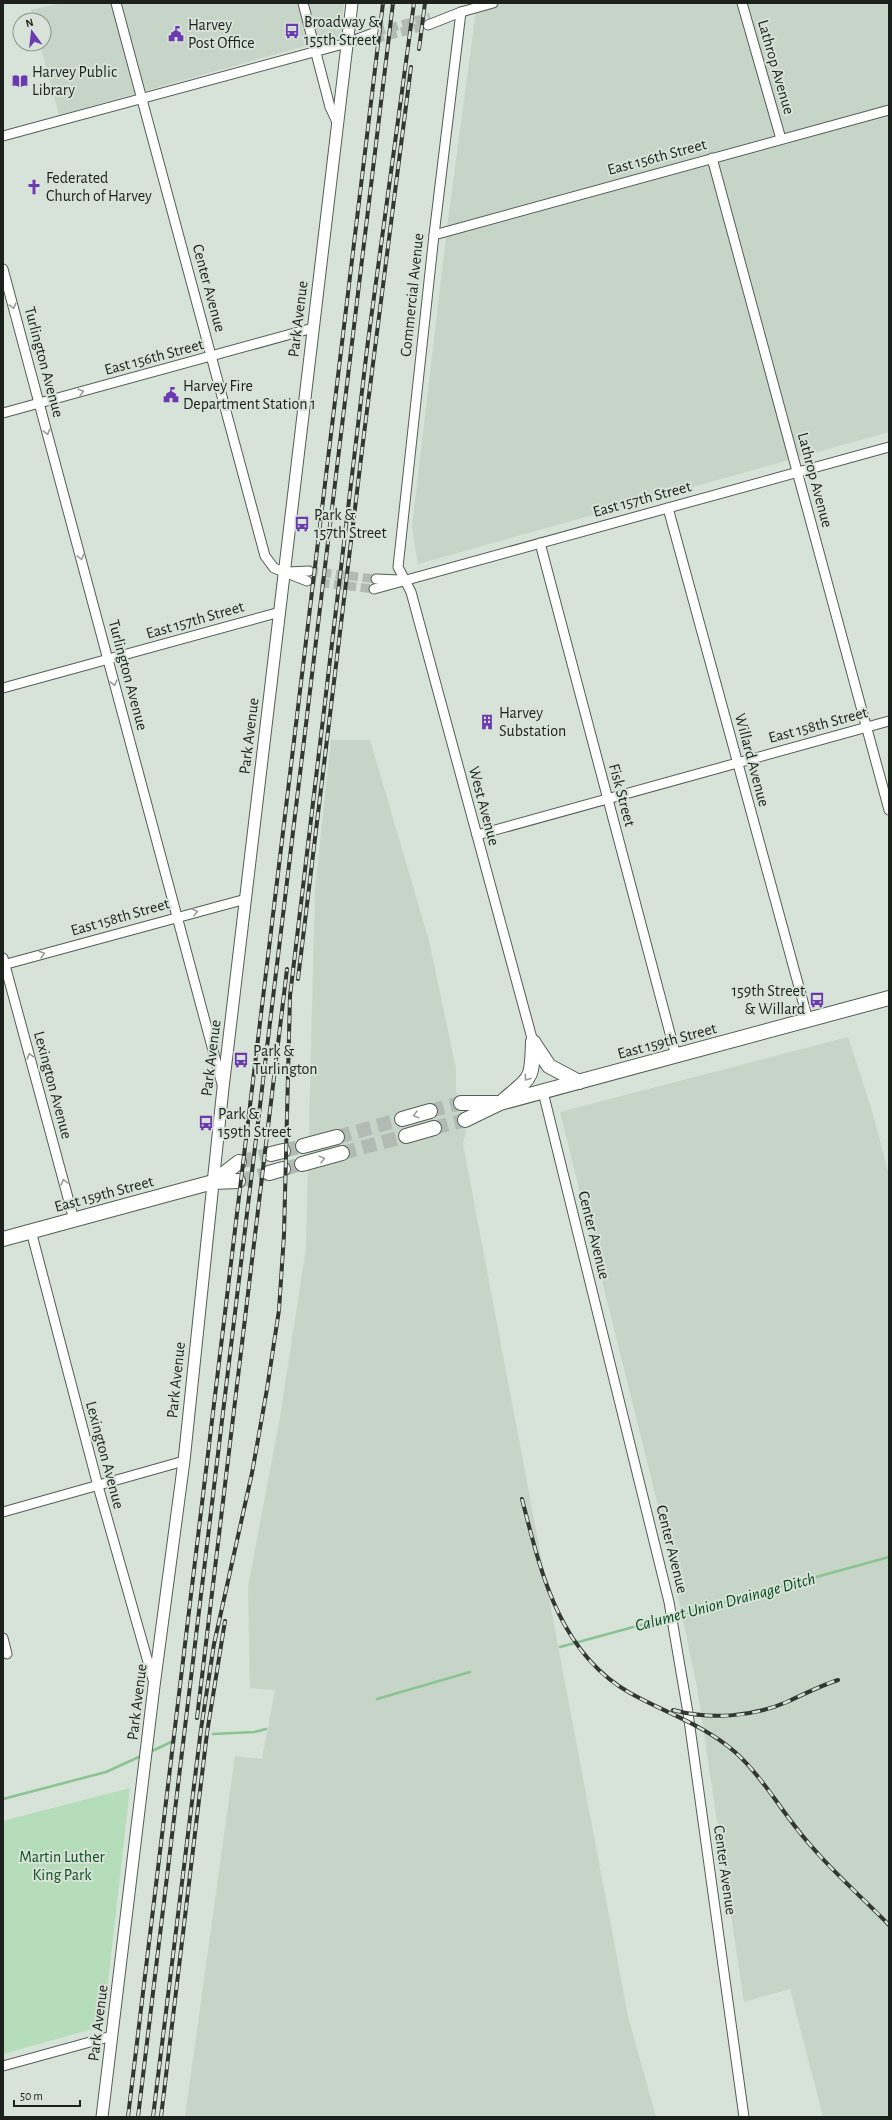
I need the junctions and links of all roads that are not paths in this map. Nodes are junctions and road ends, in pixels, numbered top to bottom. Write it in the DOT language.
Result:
graph roads {
  1 [pos="116,3"];
  2 [pos="303,3"];
  3 [pos="352,3"];
  4 [pos="493,3"];
  5 [pos="742,3"];
  6 [pos="461,12"];
  7 [pos="429,21"];
  8 [pos="375,35"];
  9 [pos="347,43"];
  10 [pos="316,51"];
  11 [pos="142,99"];
  12 [pos="889,110"];
  13 [pos="337,122"];
  14 [pos="3,136"];
  15 [pos="781,139"];
  16 [pos="712,158"];
  17 [pos="434,234"];
  18 [pos="3,269"];
  19 [pos="313,328"];
  20 [pos="212,357"];
  21 [pos="39,403"];
  22 [pos="3,413"];
  23 [pos="889,447"];
  24 [pos="797,472"];
  25 [pos="668,508"];
  26 [pos="540,543"];
  27 [pos="309,571"];
  28 [pos="285,572"];
  29 [pos="376,579"];
  30 [pos="403,580"];
  31 [pos="307,581"];
  32 [pos="374,589"];
  33 [pos="280,612"];
  34 [pos="108,660"];
  35 [pos="3,688"];
  36 [pos="889,721"];
  37 [pos="866,727"];
  38 [pos="738,763"];
  39 [pos="608,798"];
  40 [pos="889,810"];
  41 [pos="477,835"];
  42 [pos="246,899"];
  43 [pos="177,916"];
  44 [pos="4,963"];
  45 [pos="889,998"];
  46 [pos="808,1020"];
  47 [pos="533,1042"];
  48 [pos="676,1056"];
  49 [pos="579,1082"];
  50 [pos="223,1088"];
  51 [pos="543,1092"];
  52 [pos="461,1103"];
  53 [pos="500,1103"];
  54 [pos="430,1111"];
  55 [pos="402,1119"];
  56 [pos="465,1120"];
  57 [pos="434,1128"];
  58 [pos="406,1136"];
  59 [pos="337,1137"];
  60 [pos="303,1146"];
  61 [pos="342,1153"];
  62 [pos="240,1162"];
  63 [pos="302,1164"];
  64 [pos="238,1181"];
  65 [pos="213,1182"];
  66 [pos="74,1220"];
  67 [pos="31,1231"];
  68 [pos="3,1239"];
  69 [pos="184,1461"];
  70 [pos="98,1486"];
  71 [pos="3,1512"];
  72 [pos="3,1638"];
  73 [pos="7,1654"];
  74 [pos="154,1686"];
  75 [pos="112,2036"];
  76 [pos="3,2066"];
  77 [pos="102,2117"];
  78 [pos="744,2117"];
  1 -- 11 [label="street, Center Avenue"];
  2 -- 10 [label="street"];
  3 -- 9 [label="street, Park Avenue"];
  4 -- 6 [label="street"];
  5 -- 15 [label="street, Lathrop Avenue"];
  6 -- 7 [label="street"];
  6 -- 17 [label="street, Commercial Avenue"];
  8 -- 9 [label="street"];
  9 -- 10 [label="street"];
  9 -- 13 [label="street, Park Avenue"];
  10 -- 11 [label="street"];
  10 -- 13 [label="street"];
  11 -- 14 [label="street"];
  11 -- 20 [label="street, Center Avenue"];
  12 -- 15 [label="street, East 156th Street"];
  13 -- 19 [label="street, Park Avenue"];
  15 -- 16 [label="street, East 156th Street"];
  16 -- 17 [label="street, East 156th Street"];
  16 -- 24 [label="street, Lathrop Avenue"];
  17 -- 30 [label="street, Commercial Avenue"];
  18 -- 21 [label="street, Turlington Avenue, one-way"];
  19 -- 20 [label="street, East 156th Street"];
  19 -- 28 [label="street, Park Avenue"];
  21 -- 20 [label="street, East 156th Street, one-way"];
  20 -- 28 [label="street, Center Avenue"];
  21 -- 22 [label="street, East 156th Street"];
  21 -- 34 [label="street, Turlington Avenue, one-way"];
  23 -- 24 [label="street, East 157th Street"];
  24 -- 25 [label="street, East 157th Street"];
  24 -- 37 [label="street, Lathrop Avenue"];
  25 -- 26 [label="street, East 157th Street"];
  25 -- 38 [label="street, Willard Avenue"];
  26 -- 30 [label="street, East 157th Street"];
  26 -- 39 [label="street, Fisk Street"];
  27 -- 28 [label="street"];
  28 -- 31 [label="street"];
  28 -- 33 [label="street, Park Avenue"];
  29 -- 30 [label="street, East 157th Street"];
  30 -- 32 [label="street, East 157th Street"];
  30 -- 41 [label="street, West Avenue"];
  33 -- 34 [label="street, East 157th Street"];
  33 -- 42 [label="street, Park Avenue"];
  34 -- 35 [label="street, East 157th Street"];
  34 -- 43 [label="street, Turlington Avenue, one-way"];
  36 -- 37 [label="street, East 158th Street"];
  37 -- 38 [label="street, East 158th Street"];
  37 -- 40 [label="street, Lathrop Avenue"];
  38 -- 39 [label="street, East 158th Street"];
  38 -- 46 [label="street, Willard Avenue"];
  39 -- 41 [label="street, East 158th Street"];
  39 -- 48 [label="street, Fisk Street"];
  41 -- 47 [label="street, West Avenue"];
  43 -- 42 [label="street, East 158th Street, one-way"];
  42 -- 50 [label="street, Park Avenue"];
  44 -- 43 [label="street, East 158th Street, one-way"];
  43 -- 50 [label="street, Turlington Avenue"];
  66 -- 44 [label="street, Lexington Avenue, one-way"];
  45 -- 46 [label="main road, East 159th Street"];
  46 -- 48 [label="main road, East 159th Street"];
  47 -- 49 [label="main road"];
  47 -- 53 [label="main road, one-way"];
  48 -- 49 [label="main road, East 159th Street"];
  49 -- 51 [label="main road, East 159th Street"];
  50 -- 65 [label="street, Park Avenue"];
  51 -- 53 [label="main road, East 159th Street"];
  51 -- 78 [label="street, Center Avenue"];
  52 -- 53 [label="main road, East 159th Street"];
  53 -- 56 [label="main road, East 159th Street"];
  54 -- 55 [label="main road, one-way"];
  57 -- 58 [label="main road"];
  59 -- 60 [label="main road"];
  63 -- 61 [label="main road, one-way"];
  62 -- 65 [label="main road, East 159th Street"];
  64 -- 65 [label="main road, East 159th Street"];
  65 -- 66 [label="main road, East 159th Street"];
  65 -- 69 [label="street, Park Avenue"];
  66 -- 67 [label="main road, East 159th Street"];
  67 -- 68 [label="main road, East 159th Street"];
  67 -- 70 [label="street, Lexington Avenue"];
  69 -- 70 [label="street"];
  69 -- 74 [label="street, Park Avenue"];
  70 -- 71 [label="street"];
  70 -- 74 [label="street, Lexington Avenue"];
  72 -- 73 [label="street"];
  74 -- 75 [label="street, Park Avenue"];
  75 -- 76 [label="street"];
  75 -- 77 [label="street, Park Avenue"];
}
